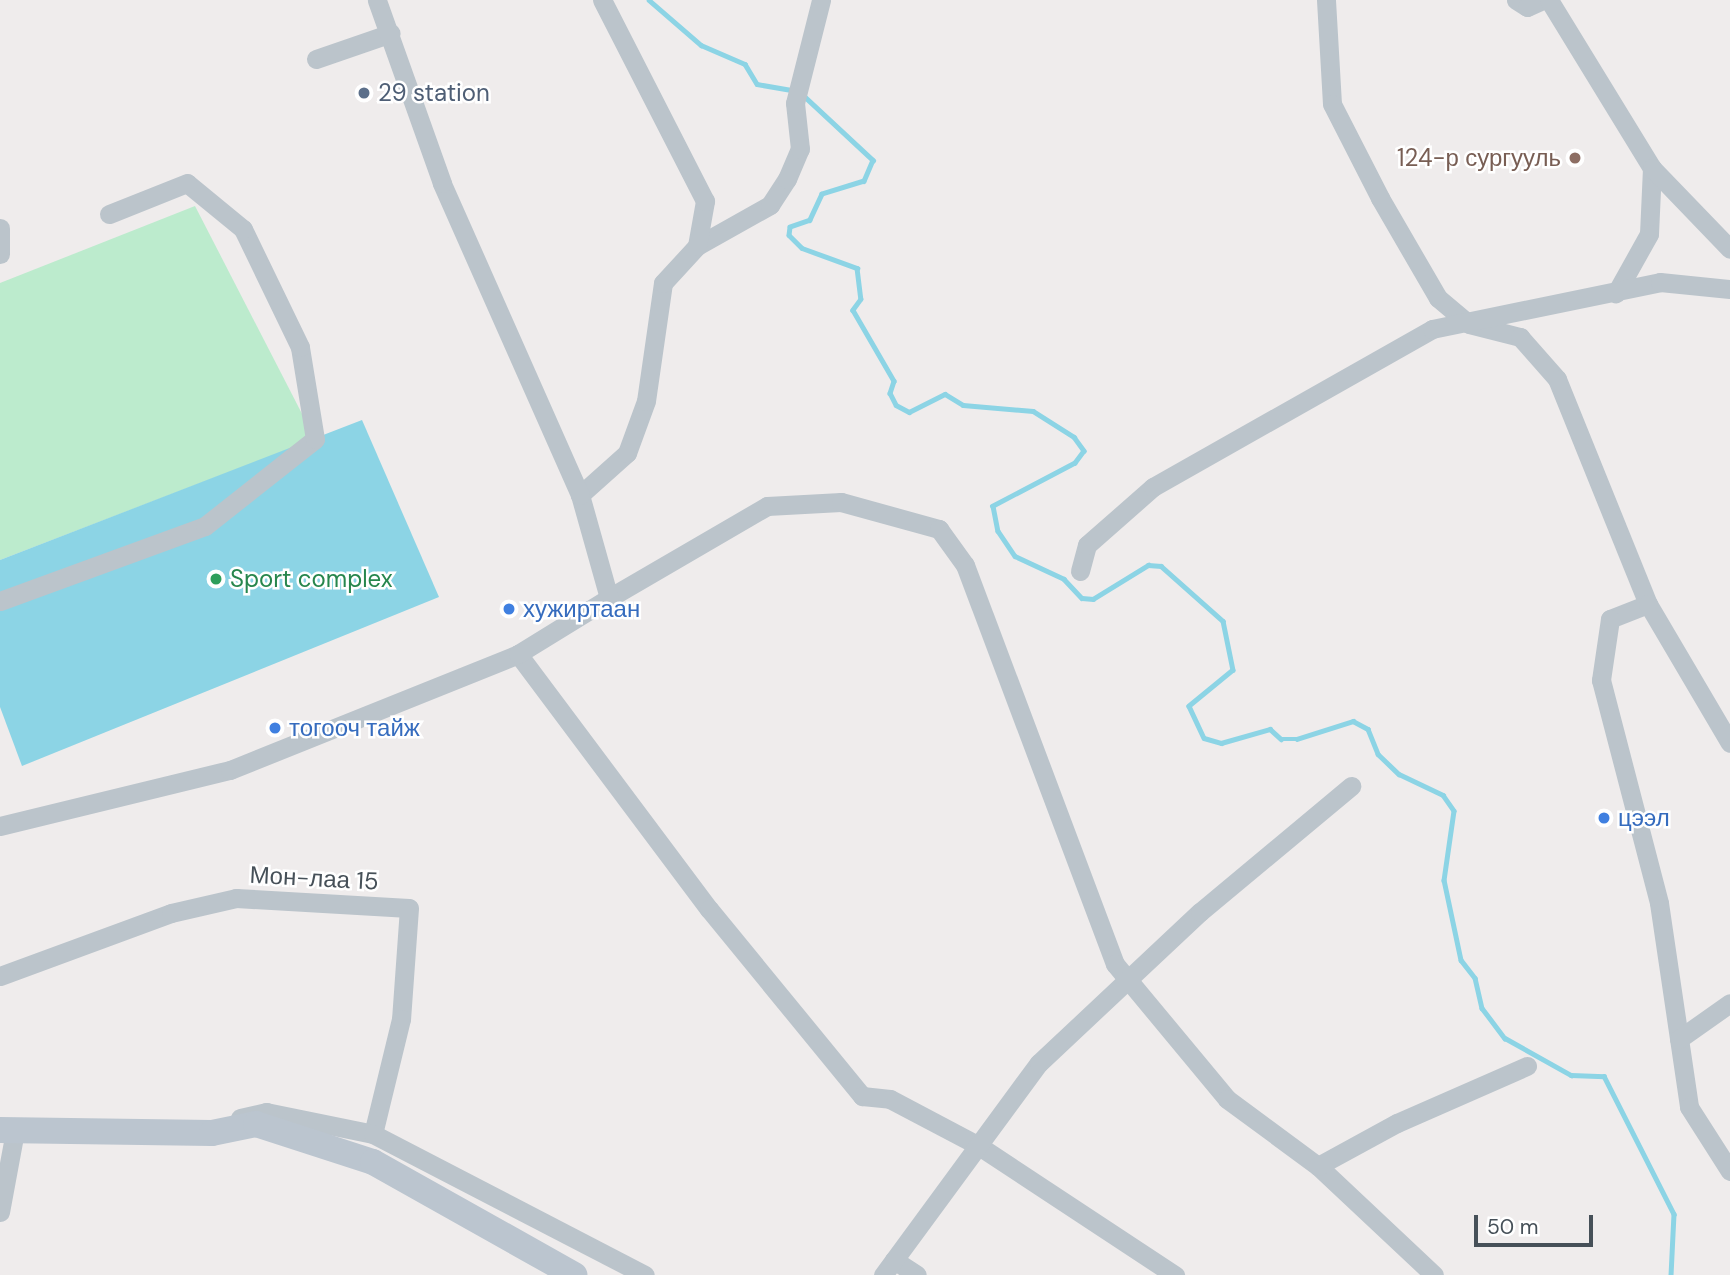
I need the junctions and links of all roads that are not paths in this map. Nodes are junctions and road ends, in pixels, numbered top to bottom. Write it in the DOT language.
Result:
graph roads {
  1 [pos="377,0"];
  2 [pos="602,0"];
  3 [pos="821,0"];
  4 [pos="1326,0"];
  5 [pos="1516,0"];
  6 [pos="1543,0"];
  7 [pos="1549,0"];
  8 [pos="391,33"];
  9 [pos="316,59"];
  10 [pos="1653,168"];
  11 [pos="109,214"];
  12 [pos="0,228"];
  13 [pos="697,246"];
  14 [pos="1730,248"];
  15 [pos="0,254"];
  16 [pos="1730,289"];
  17 [pos="1616,293"];
  18 [pos="1469,324"];
  19 [pos="580,495"];
  20 [pos="1080,571"];
  21 [pos="610,598"];
  22 [pos="0,601"];
  23 [pos="1648,604"];
  24 [pos="518,654"];
  25 [pos="1730,743"];
  26 [pos="1351,786"];
  27 [pos="0,826"];
  28 [pos="0,976"];
  29 [pos="1128,977"];
  30 [pos="1730,1003"];
  31 [pos="1679,1039"];
  32 [pos="1527,1066"];
  33 [pos="7,1131"];
  34 [pos="167,1134"];
  35 [pos="373,1134"];
  36 [pos="979,1146"];
  37 [pos="1318,1166"];
  38 [pos="1730,1171"];
  39 [pos="0,1212"];
  40 [pos="889,1268"];
  41 [pos="574,1275"];
  42 [pos="645,1275"];
  43 [pos="917,1275"];
  44 [pos="1175,1275"];
  45 [pos="1434,1275"];
  1 -- 8 [label="street"];
  2 -- 13 [label="street"];
  3 -- 13 [label="street"];
  4 -- 18 [label="street"];
  5 -- 6 [label="street"];
  7 -- 10 [label="street"];
  8 -- 9 [label="street"];
  8 -- 19 [label="street"];
  10 -- 14 [label="street"];
  10 -- 17 [label="street"];
  11 -- 22 [label="street"];
  12 -- 15 [label="street"];
  13 -- 19 [label="street"];
  16 -- 17 [label="street"];
  17 -- 18 [label="street"];
  18 -- 20 [label="street"];
  18 -- 23 [label="street"];
  19 -- 21 [label="street"];
  21 -- 24 [label="street"];
  21 -- 29 [label="street"];
  23 -- 25 [label="street"];
  23 -- 31 [label="street"];
  24 -- 27 [label="street"];
  24 -- 36 [label="street"];
  26 -- 29 [label="street"];
  28 -- 35 [label="street, Мон-лаа 15"];
  29 -- 36 [label="street"];
  29 -- 37 [label="street"];
  30 -- 31 [label="street"];
  31 -- 38 [label="street"];
  32 -- 37 [label="street"];
  33 -- 34 [label="main road"];
  33 -- 39 [label="street"];
  34 -- 35 [label="street"];
  34 -- 41 [label="main road"];
  35 -- 42 [label="street"];
  36 -- 40 [label="street"];
  36 -- 44 [label="street"];
  37 -- 45 [label="street"];
  40 -- 43 [label="street"];
}
